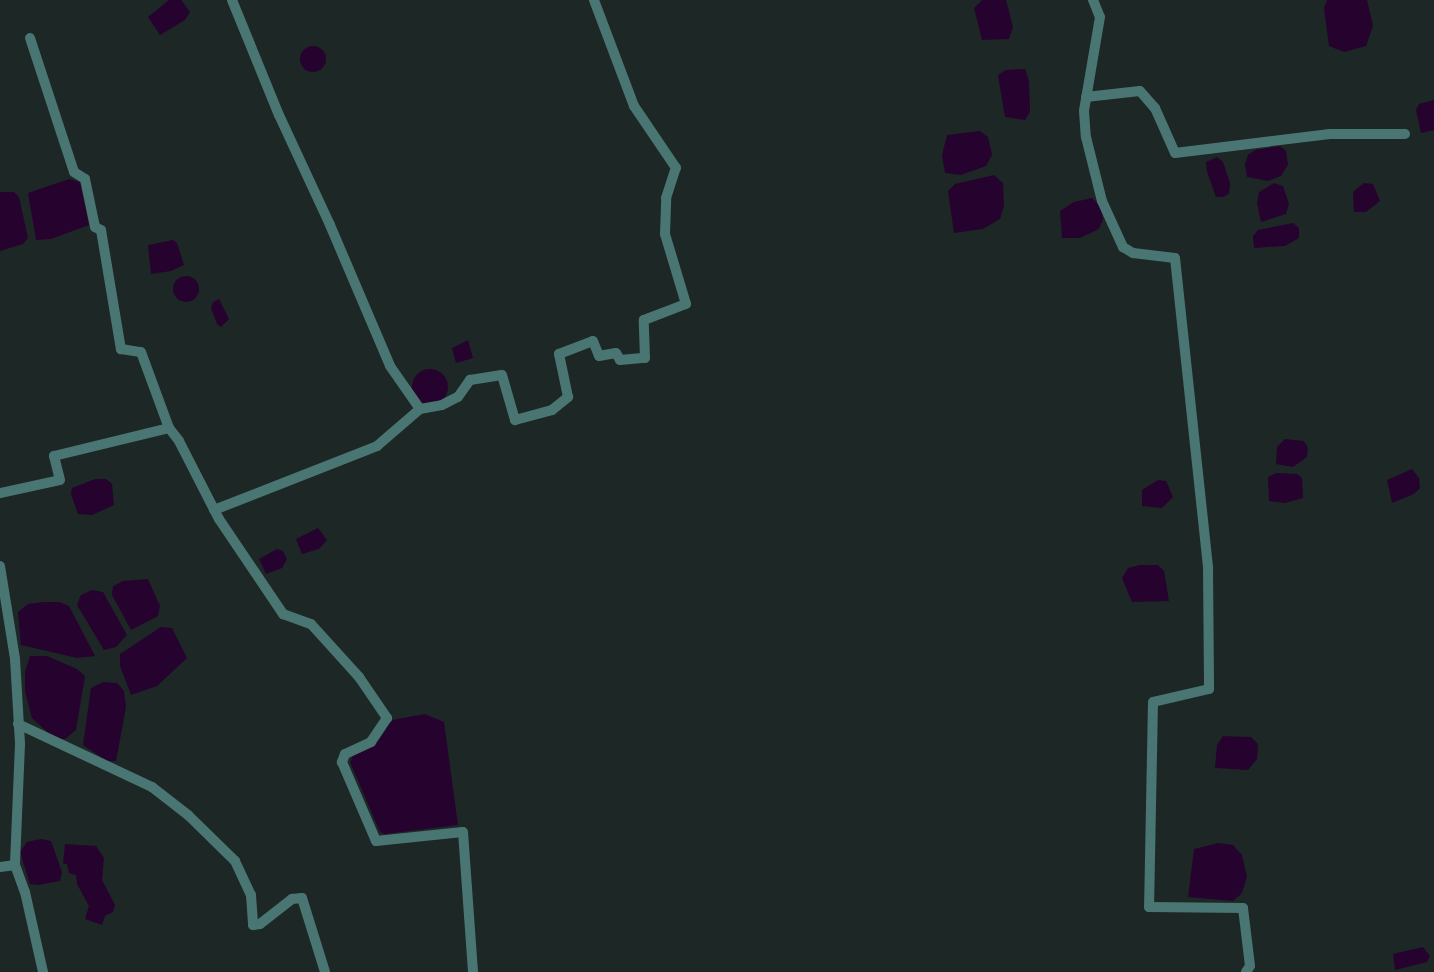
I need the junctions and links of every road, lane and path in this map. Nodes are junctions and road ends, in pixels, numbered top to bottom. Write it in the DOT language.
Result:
graph roads {
  1 [pos="232,0"];
  2 [pos="594,0"];
  3 [pos="1094,0"];
  4 [pos="30,38"];
  5 [pos="1086,97"];
  6 [pos="1405,134"];
  7 [pos="420,409"];
  8 [pos="169,428"];
  9 [pos="0,493"];
  10 [pos="214,510"];
  11 [pos="0,566"];
  12 [pos="18,724"];
  13 [pos="15,865"];
  14 [pos="0,867"];
  15 [pos="43,972"];
  16 [pos="325,972"];
  17 [pos="473,972"];
  18 [pos="1246,972"];
  1 -- 7 [label="street"];
  2 -- 7 [label="street"];
  3 -- 5 [label="street"];
  4 -- 8 [label="street"];
  5 -- 6 [label="street"];
  5 -- 18 [label="street"];
  7 -- 10 [label="street"];
  8 -- 9 [label="street"];
  8 -- 10 [label="street"];
  10 -- 17 [label="street"];
  11 -- 12 [label="street"];
  12 -- 13 [label="street"];
  12 -- 16 [label="street"];
  13 -- 14 [label="street"];
  13 -- 15 [label="street"];
}
